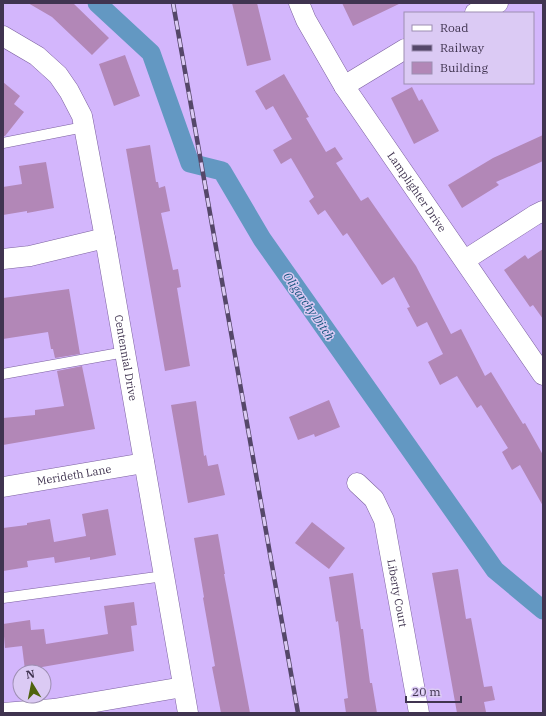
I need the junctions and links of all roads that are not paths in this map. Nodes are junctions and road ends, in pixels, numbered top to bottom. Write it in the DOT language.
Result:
graph roads {
  1 [pos="299,3"];
  2 [pos="498,3"];
  3 [pos="477,12"];
  4 [pos="3,36"];
  5 [pos="404,50"];
  6 [pos="344,86"];
  7 [pos="84,127"];
  8 [pos="3,143"];
  9 [pos="543,211"];
  10 [pos="105,238"];
  11 [pos="3,259"];
  12 [pos="465,260"];
  13 [pos="125,352"];
  14 [pos="3,374"];
  15 [pos="543,375"];
  16 [pos="144,463"];
  17 [pos="357,483"];
  18 [pos="3,487"];
  19 [pos="164,576"];
  20 [pos="3,598"];
  21 [pos="183,687"];
  22 [pos="3,712"];
  23 [pos="188,713"];
  24 [pos="419,713"];
  1 -- 6 [label="street, Lamplighter Drive"];
  2 -- 3 [label="street"];
  4 -- 7 [label="street, Centennial Drive"];
  5 -- 6 [label="street"];
  6 -- 12 [label="street, Lamplighter Drive"];
  7 -- 8 [label="lane"];
  7 -- 10 [label="street, Centennial Drive"];
  9 -- 12 [label="street"];
  10 -- 11 [label="street"];
  10 -- 13 [label="street, Centennial Drive"];
  12 -- 15 [label="street, Lamplighter Drive"];
  13 -- 14 [label="lane"];
  13 -- 16 [label="street, Centennial Drive"];
  16 -- 18 [label="street, Merideth Lane"];
  16 -- 19 [label="street, Centennial Drive"];
  17 -- 24 [label="street, Liberty Court"];
  19 -- 20 [label="lane"];
  19 -- 21 [label="street, Centennial Drive"];
  21 -- 22 [label="street"];
  21 -- 23 [label="street, Centennial Drive"];
}
